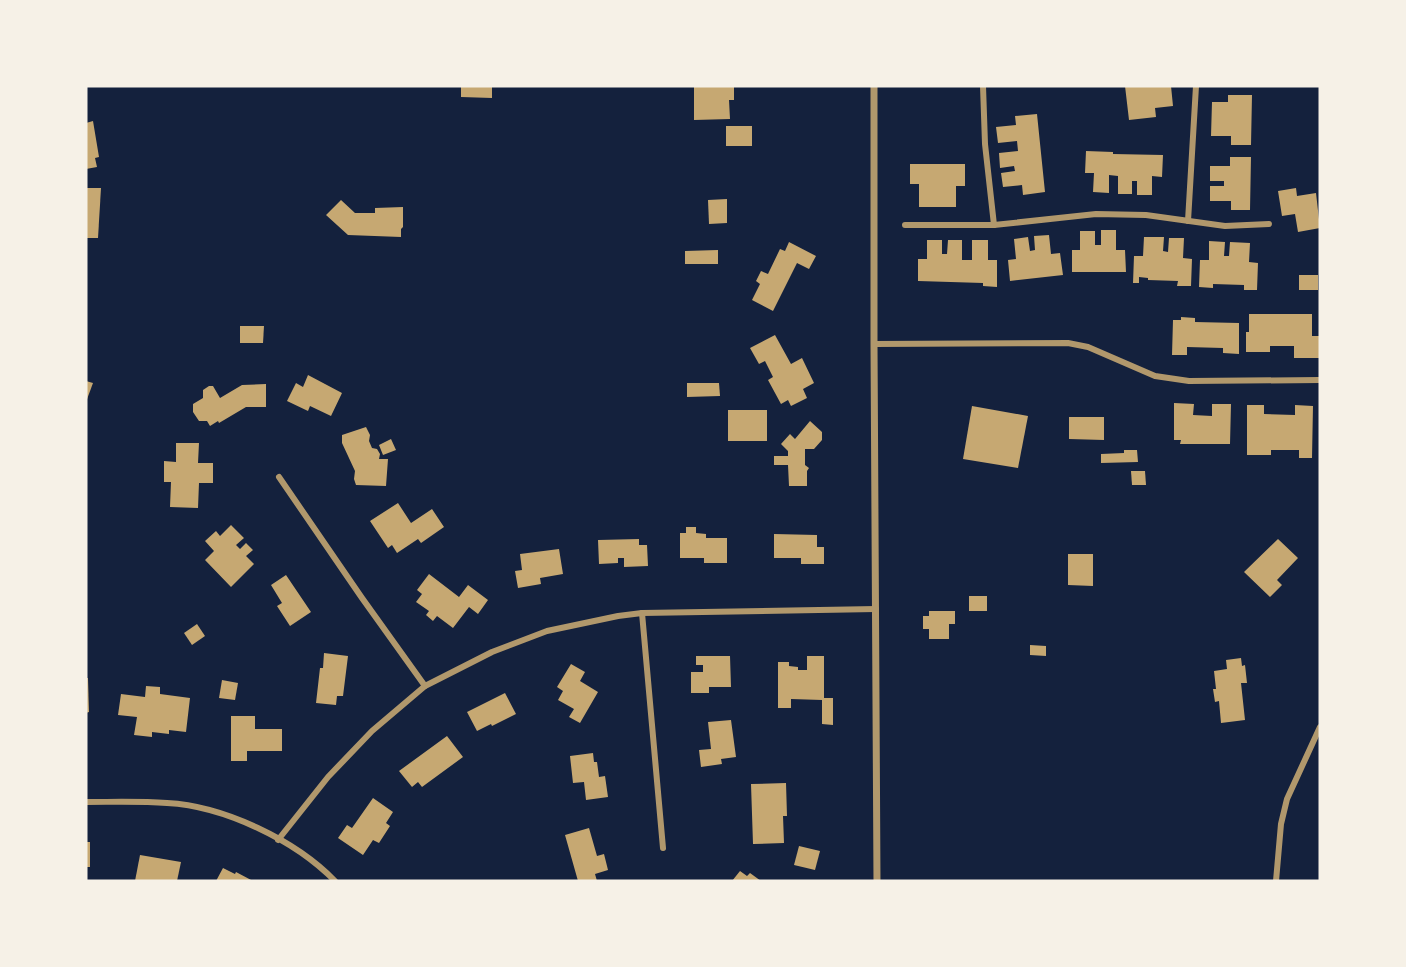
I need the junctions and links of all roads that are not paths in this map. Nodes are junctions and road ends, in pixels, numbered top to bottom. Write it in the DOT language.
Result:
graph roads {
  1 [pos="874,86"];
  2 [pos="983,86"];
  3 [pos="1196,86"];
  4 [pos="1188,221"];
  5 [pos="1269,224"];
  6 [pos="905,225"];
  7 [pos="994,225"];
  8 [pos="874,344"];
  9 [pos="1320,380"];
  10 [pos="279,477"];
  11 [pos="876,609"];
  12 [pos="642,613"];
  13 [pos="425,686"];
  14 [pos="1320,727"];
  15 [pos="86,802"];
  16 [pos="278,840"];
  17 [pos="663,848"];
  18 [pos="335,881"];
  19 [pos="877,881"];
  20 [pos="1276,881"];
  1 -- 8 [label="street"];
  2 -- 7 [label="street"];
  3 -- 4 [label="street"];
  4 -- 5 [label="street"];
  4 -- 7 [label="street"];
  6 -- 7 [label="street"];
  8 -- 9 [label="street"];
  8 -- 11 [label="street"];
  10 -- 13 [label="street"];
  11 -- 12 [label="street"];
  11 -- 19 [label="street"];
  12 -- 13 [label="street"];
  12 -- 17 [label="street"];
  13 -- 16 [label="street"];
  14 -- 20 [label="street"];
  15 -- 16 [label="street"];
  16 -- 18 [label="street"];
}
